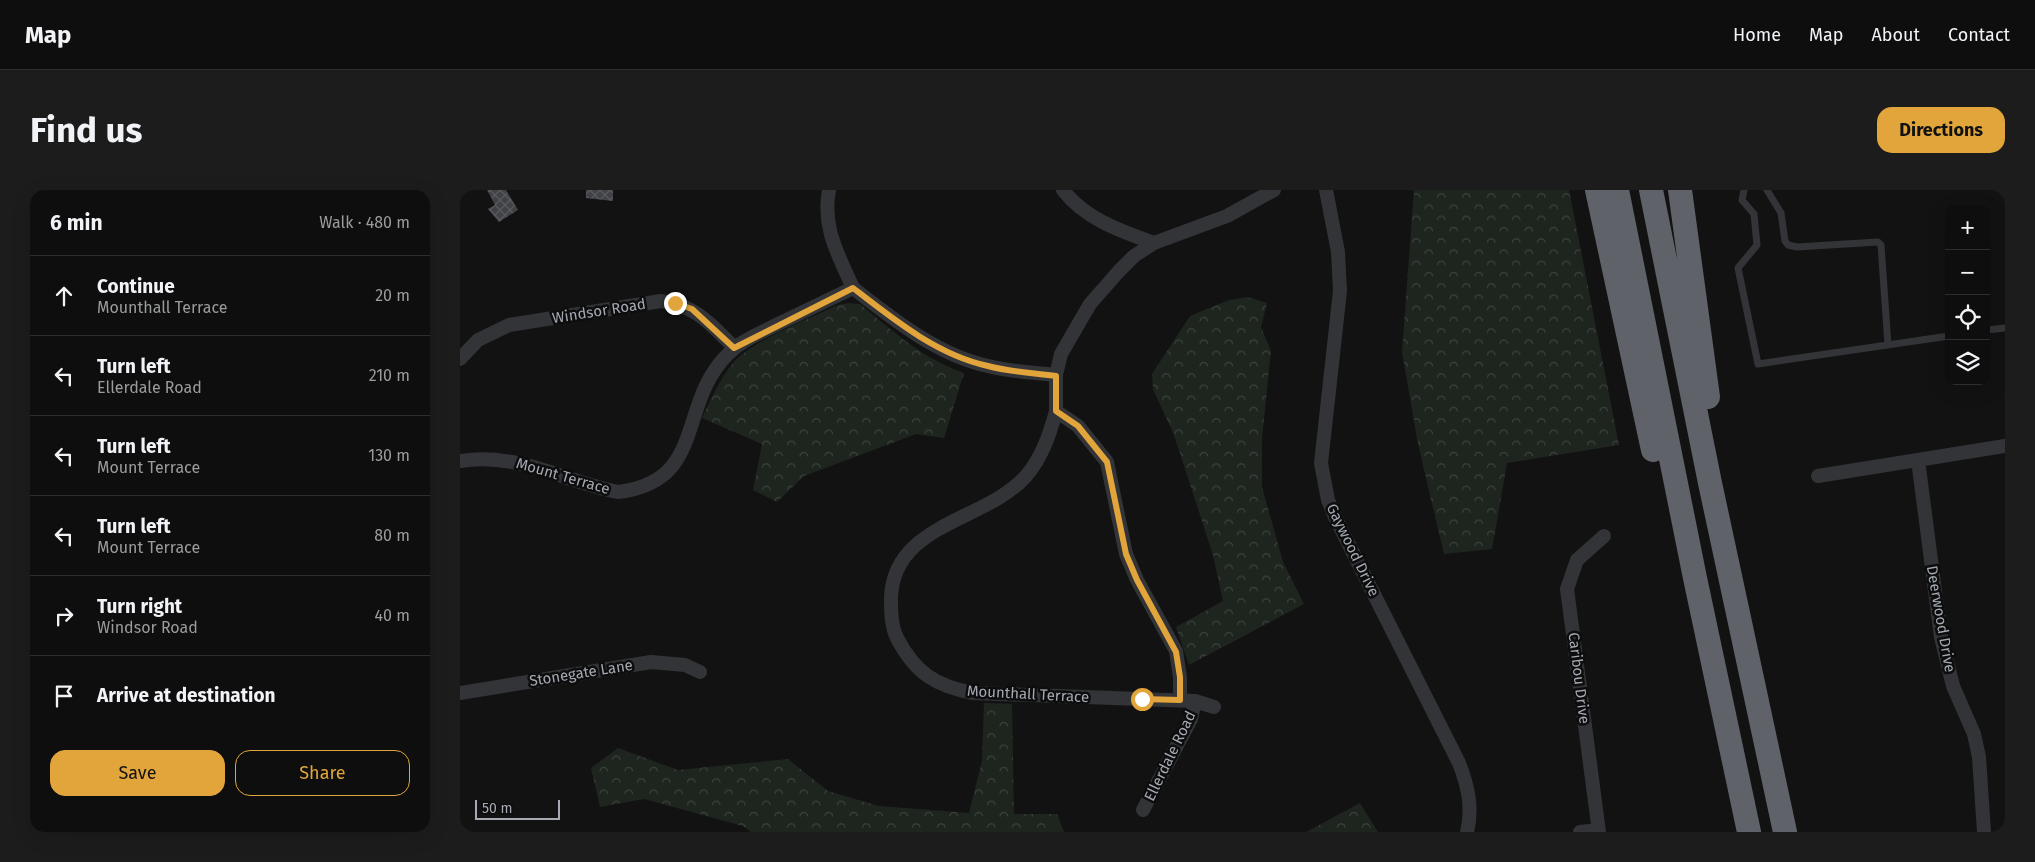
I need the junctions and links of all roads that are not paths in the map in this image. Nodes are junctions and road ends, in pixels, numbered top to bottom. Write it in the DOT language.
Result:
graph roads {
  1 [pos="829,190"];
  2 [pos="1063,190"];
  3 [pos="1274,190"];
  4 [pos="1326,190"];
  5 [pos="1597,190"];
  6 [pos="1617,190"];
  7 [pos="1651,190"];
  8 [pos="1680,190"];
  9 [pos="1744,190"];
  10 [pos="1767,190"];
  11 [pos="1154,243"];
  12 [pos="853,288"];
  13 [pos="2005,328"];
  14 [pos="1990,330"];
  15 [pos="1945,337"];
  16 [pos="1888,345"];
  17 [pos="734,348"];
  18 [pos="460,360"];
  19 [pos="1056,376"];
  20 [pos="1056,411"];
  21 [pos="2005,446"];
  22 [pos="1918,460"];
  23 [pos="460,461"];
  24 [pos="1818,476"];
  25 [pos="1710,483"];
  26 [pos="1604,536"];
  27 [pos="1695,578"];
  28 [pos="700,672"];
  29 [pos="460,693"];
  30 [pos="1180,700"];
  31 [pos="1196,701"];
  32 [pos="1214,707"];
  33 [pos="1143,810"];
  34 [pos="1598,831"];
  35 [pos="1467,832"];
  36 [pos="1580,832"];
  37 [pos="1749,832"];
  38 [pos="1786,832"];
  39 [pos="1984,832"];
  1 -- 12 [label="street"];
  2 -- 11 [label="street"];
  3 -- 11 [label="street"];
  4 -- 35 [label="street, Gaywood Drive"];
  5 -- 27 [label="highway"];
  6 -- 27 [label="highway"];
  7 -- 25 [label="highway"];
  8 -- 25 [label="highway"];
  9 -- 16 [label="lane"];
  10 -- 16 [label="lane"];
  11 -- 19 [label="street"];
  12 -- 17 [label="street, Mount Terrace"];
  12 -- 19 [label="street"];
  13 -- 14 [label="lane"];
  15 -- 16 [label="lane"];
  17 -- 18 [label="street, Windsor Road"];
  17 -- 23 [label="street, Mount Terrace"];
  19 -- 20 [label="street"];
  20 -- 30 [label="street, Ellerdale Road"];
  20 -- 30 [label="street, Mounthall Terrace"];
  21 -- 22 [label="street"];
  22 -- 24 [label="street"];
  22 -- 39 [label="street, Deerwood Drive"];
  25 -- 38 [label="highway"];
  26 -- 34 [label="street, Caribou Drive"];
  27 -- 37 [label="highway"];
  28 -- 29 [label="street, Stonegate Lane"];
  30 -- 31 [label="street, Mounthall Terrace"];
  31 -- 32 [label="street, Mounthall Terrace"];
  31 -- 33 [label="street, Ellerdale Road"];
  34 -- 36 [label="street"];
}
